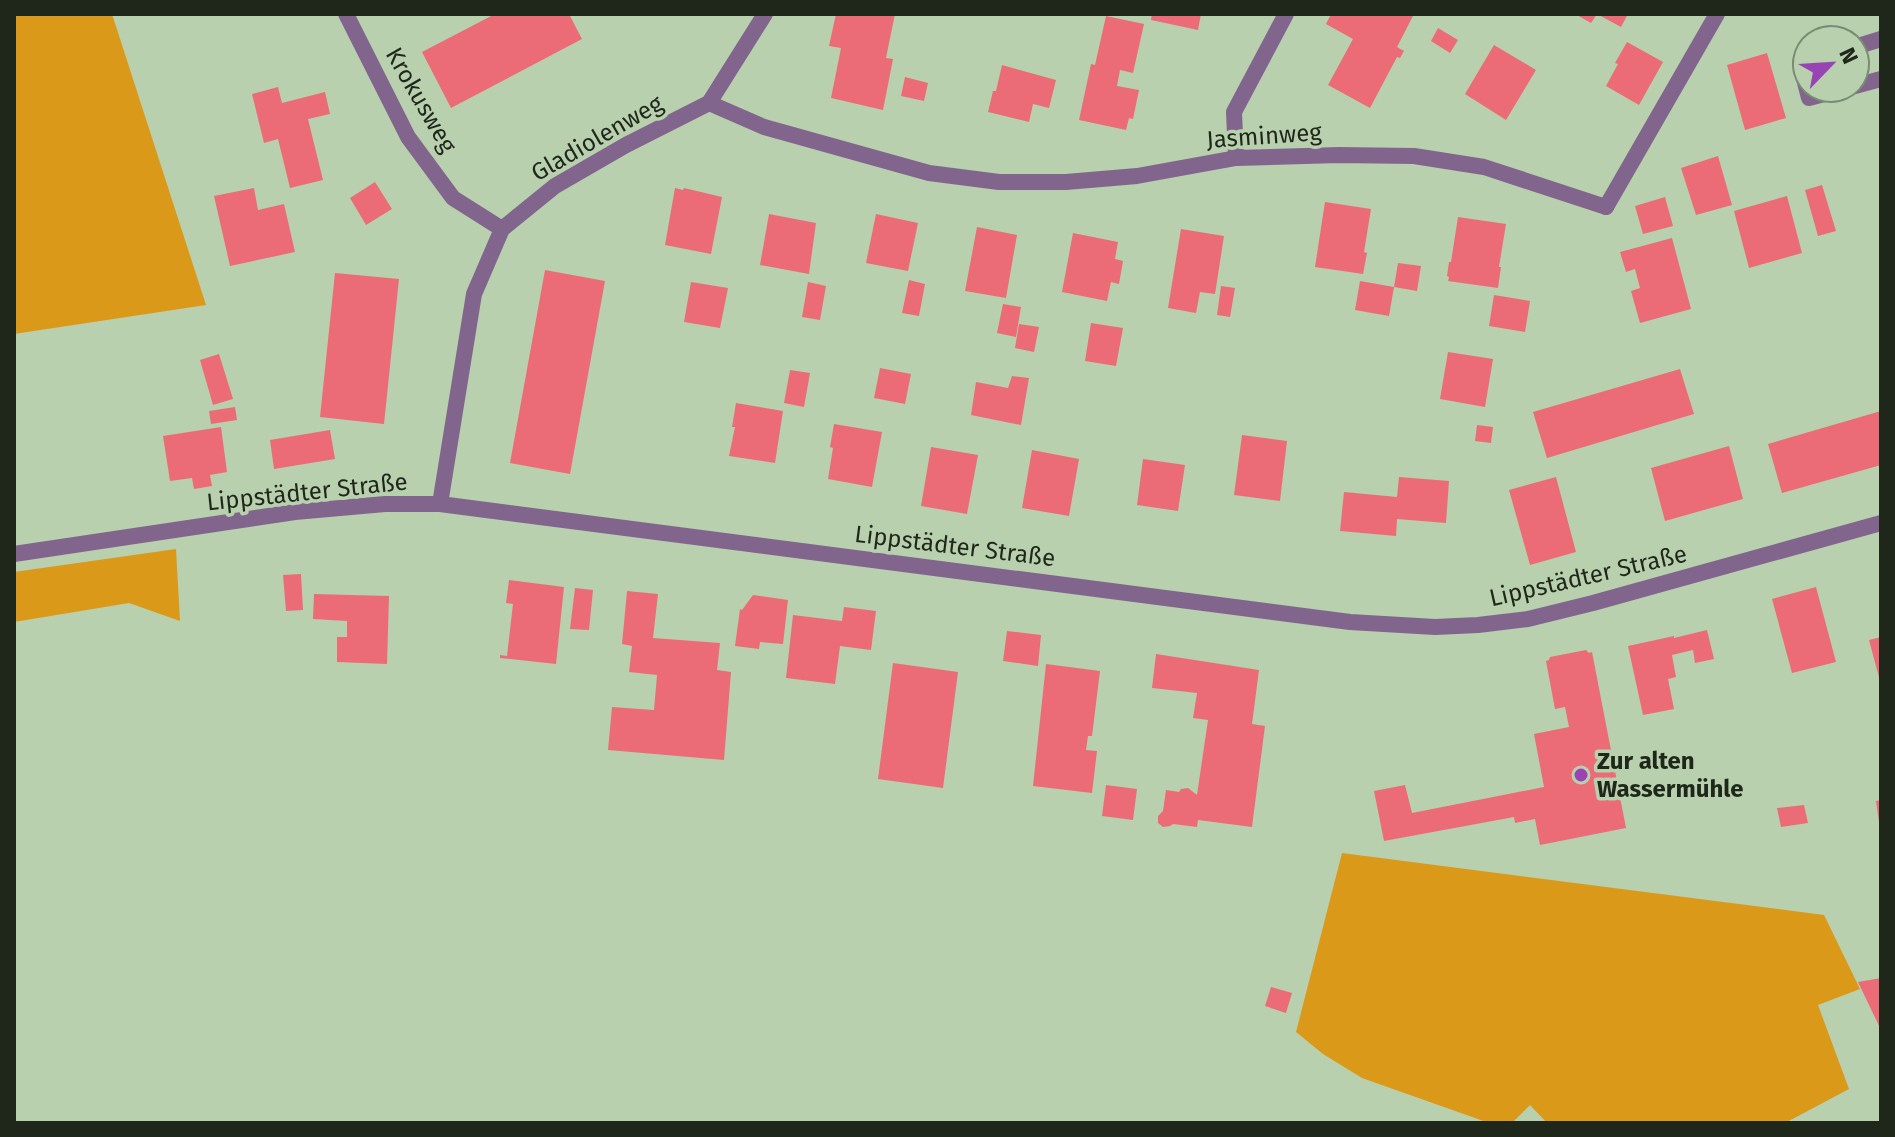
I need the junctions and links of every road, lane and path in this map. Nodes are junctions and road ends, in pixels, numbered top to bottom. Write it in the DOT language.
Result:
graph roads {
  1 [pos="346,14"];
  2 [pos="765,14"];
  3 [pos="1286,14"];
  4 [pos="1717,14"];
  5 [pos="709,103"];
  6 [pos="1236,158"];
  7 [pos="502,229"];
  8 [pos="440,504"];
  9 [pos="1881,523"];
  10 [pos="14,554"];
  1 -- 7 [label="street, Krokusweg"];
  2 -- 5 [label="street"];
  3 -- 6 [label="street"];
  4 -- 6 [label="street, Jasminweg"];
  5 -- 6 [label="street, Jasminweg"];
  5 -- 7 [label="street, Gladiolenweg"];
  7 -- 8 [label="street, Gladiolenweg"];
  8 -- 9 [label="street, Lippstädter Straße"];
  8 -- 10 [label="street, Lippstädter Straße"];
}
